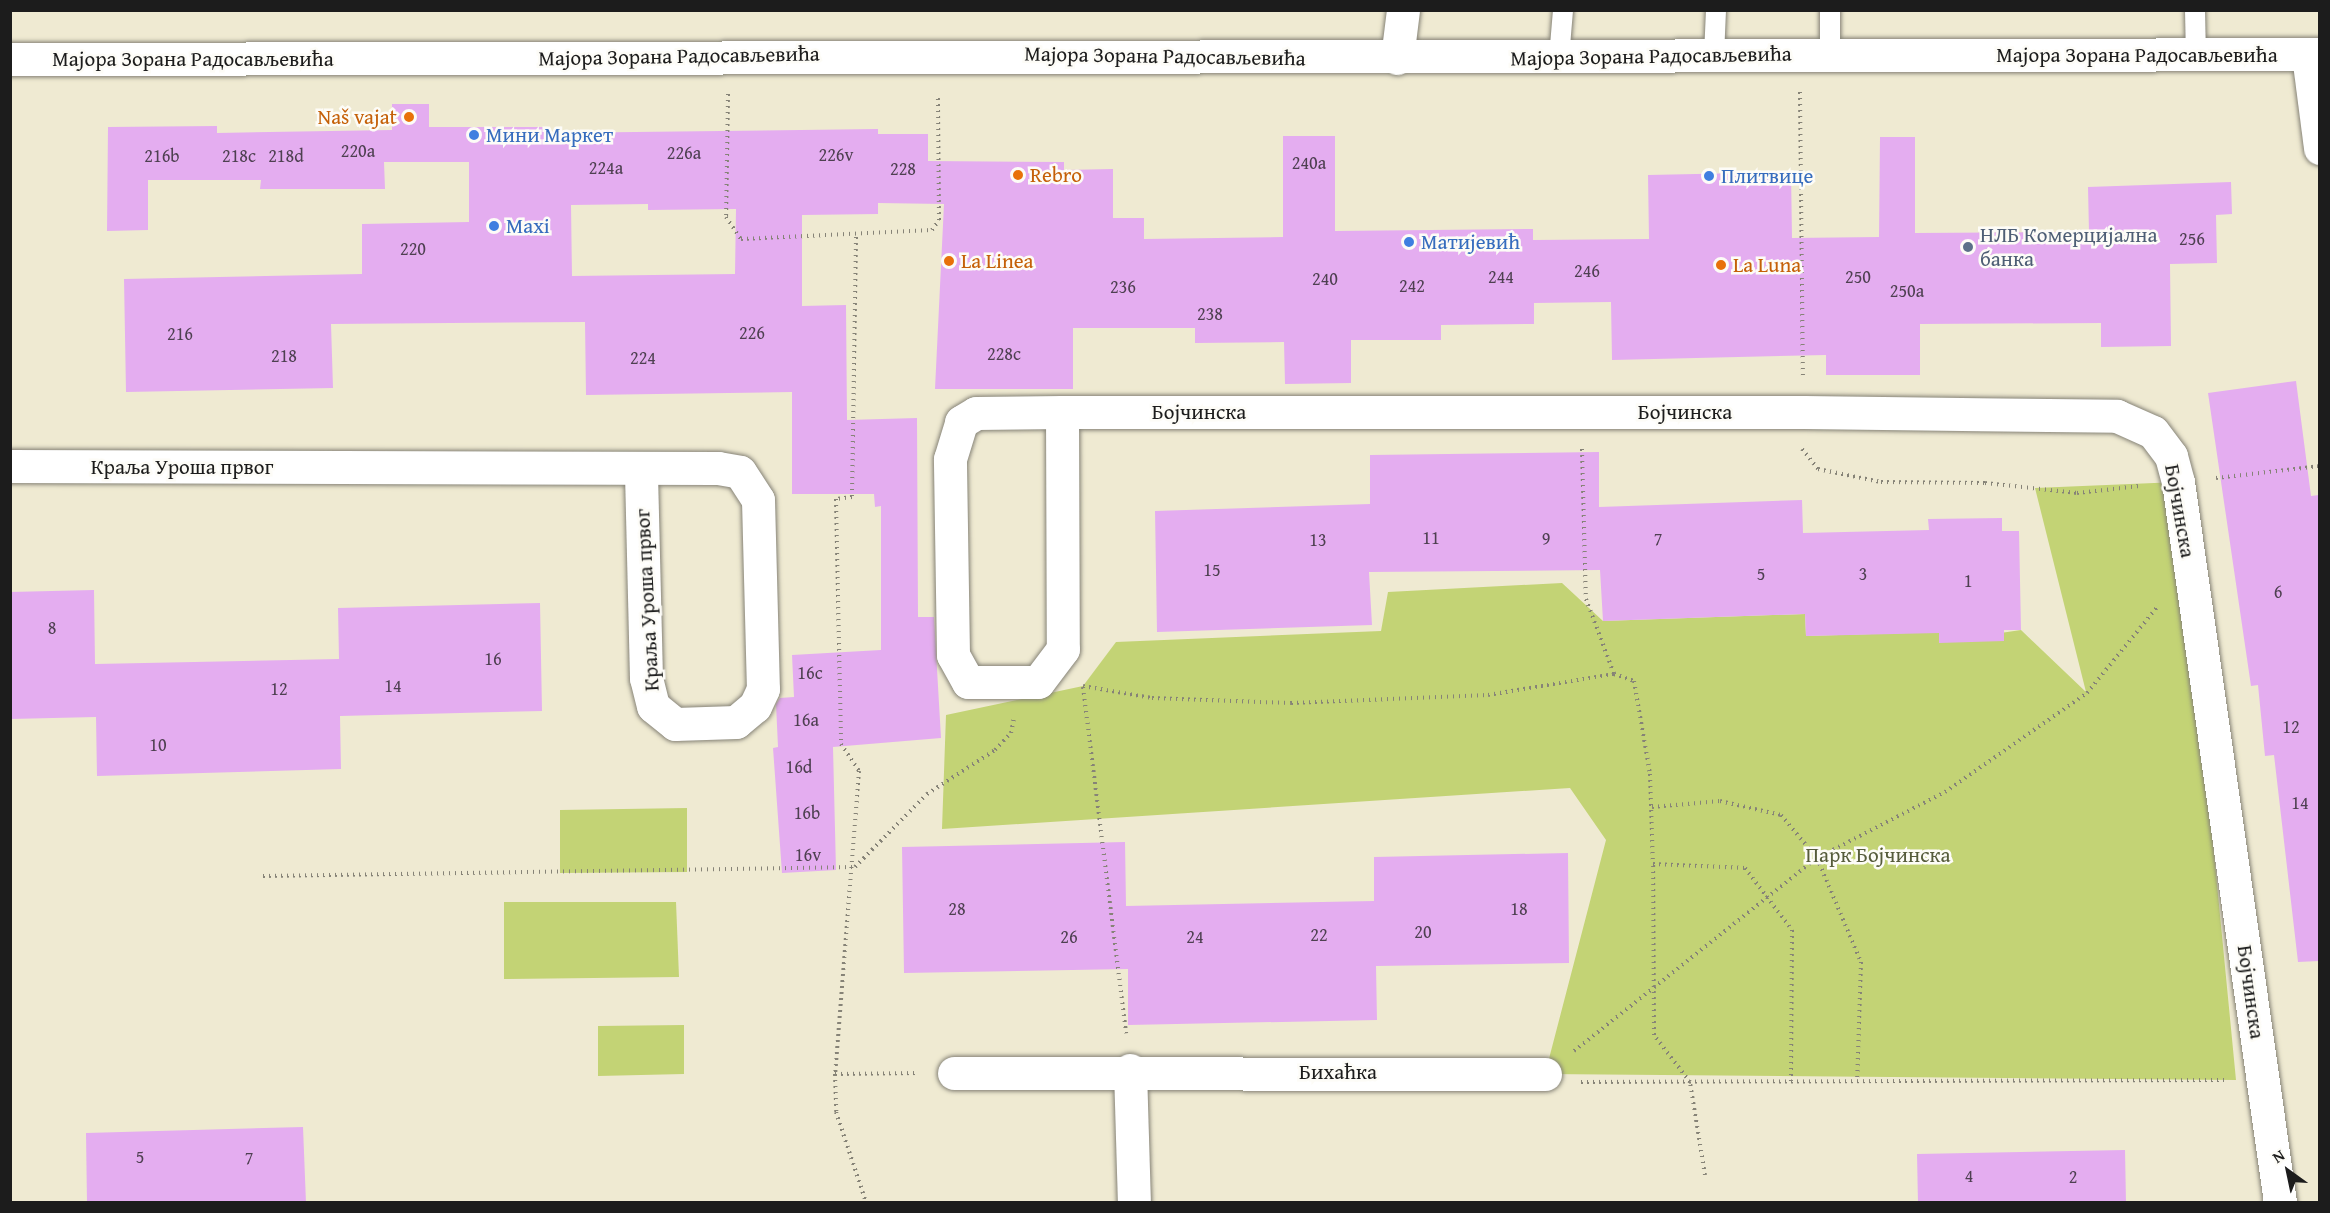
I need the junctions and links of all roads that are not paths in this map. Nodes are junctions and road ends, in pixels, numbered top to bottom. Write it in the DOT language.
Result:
graph roads {
  1 [pos="1403,10"];
  2 [pos="1563,10"];
  3 [pos="1716,10"];
  4 [pos="1830,10"];
  5 [pos="2195,10"];
  6 [pos="2314,54"];
  7 [pos="1815,55"];
  8 [pos="1714,56"];
  9 [pos="2196,56"];
  10 [pos="1396,58"];
  11 [pos="1559,58"];
  12 [pos="10,59"];
  13 [pos="2319,148"];
  14 [pos="1062,412"];
  15 [pos="10,466"];
  16 [pos="641,469"];
  17 [pos="1130,1070"];
  18 [pos="954,1073"];
  19 [pos="1545,1074"];
  20 [pos="1134,1203"];
  21 [pos="2280,1203"];
  1 -- 10 [label="street"];
  2 -- 11 [label="lane"];
  3 -- 8 [label="lane"];
  4 -- 7 [label="lane"];
  5 -- 9 [label="lane"];
  6 -- 9 [label="street, Мајора Зорана Радосављевића"];
  6 -- 13 [label="street"];
  7 -- 8 [label="street, Мајора Зорана Радосављевића"];
  7 -- 9 [label="street, Мајора Зорана Радосављевића"];
  8 -- 11 [label="street, Мајора Зорана Радосављевића"];
  10 -- 11 [label="street, Мајора Зорана Радосављевића"];
  10 -- 12 [label="street, Мајора Зорана Радосављевића"];
  14 -- 14 [label="street, Бојчинска"];
  14 -- 21 [label="street, Бојчинска"];
  15 -- 16 [label="street, Краља Уроша првог"];
  16 -- 16 [label="street, Краља Уроша првог"];
  17 -- 18 [label="street, Бихаћка"];
  17 -- 19 [label="street, Бихаћка"];
  17 -- 20 [label="street"];
}
